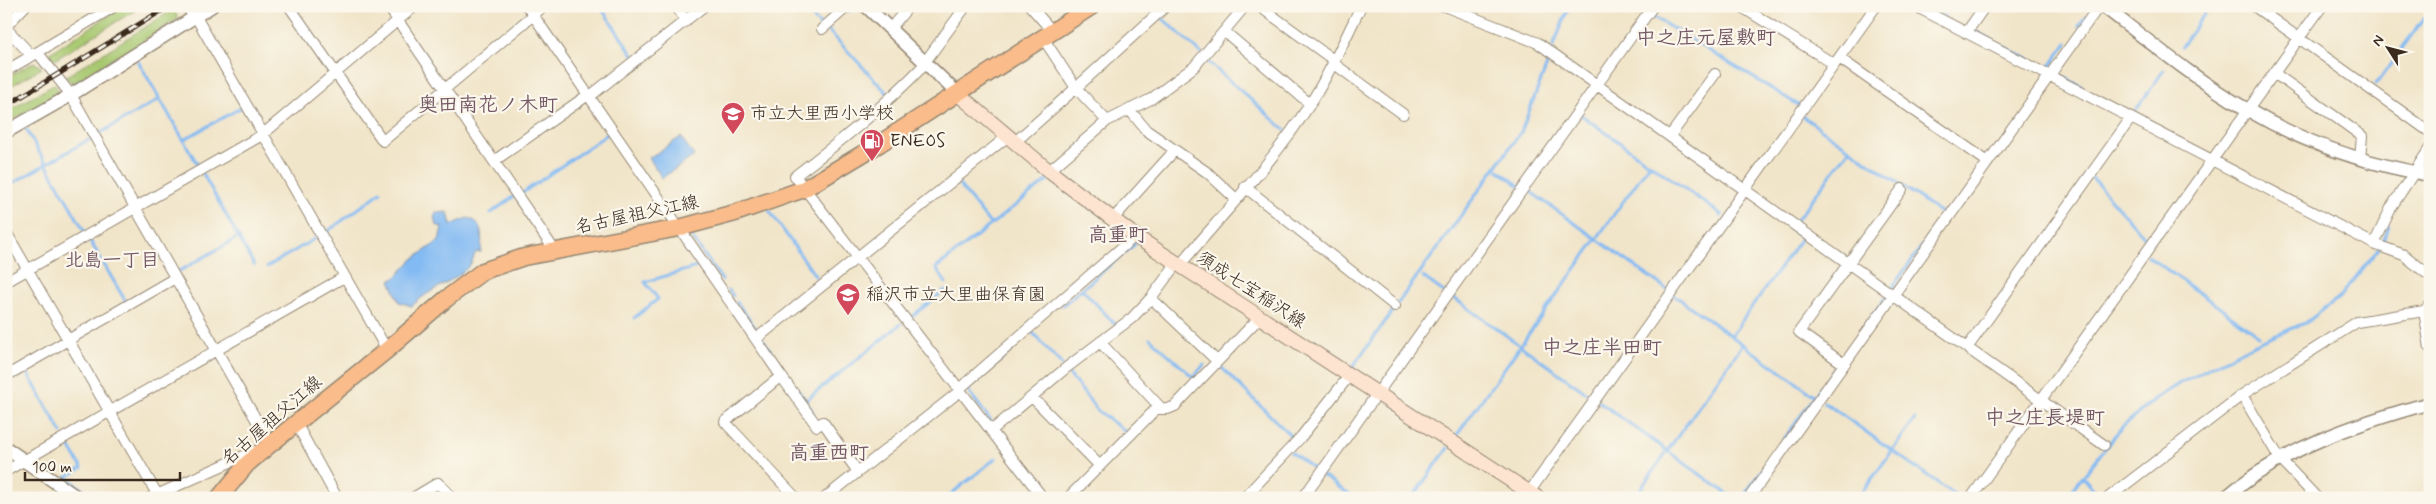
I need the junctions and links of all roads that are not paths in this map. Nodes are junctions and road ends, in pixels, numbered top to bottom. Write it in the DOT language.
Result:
graph roads {
  1 [pos="26,6"];
  2 [pos="115,6"];
  3 [pos="185,6"];
  4 [pos="212,6"];
  5 [pos="289,6"];
  6 [pos="388,6"];
  7 [pos="415,6"];
  8 [pos="544,6"];
  9 [pos="676,6"];
  10 [pos="704,6"];
  11 [pos="848,6"];
  12 [pos="866,6"];
  13 [pos="909,6"];
  14 [pos="966,6"];
  15 [pos="1030,6"];
  16 [pos="1092,6"];
  17 [pos="1166,6"];
  18 [pos="1259,6"];
  19 [pos="1361,6"];
  20 [pos="1444,6"];
  21 [pos="1653,6"];
  22 [pos="1740,6"];
  23 [pos="1876,6"];
  24 [pos="1915,6"];
  25 [pos="1985,6"];
  26 [pos="2099,6"];
  27 [pos="2103,6"];
  28 [pos="2254,6"];
  29 [pos="2322,6"];
  30 [pos="1242,7"];
  31 [pos="530,11"];
  32 [pos="1468,11"];
  33 [pos="196,17"];
  34 [pos="398,20"];
  35 [pos="686,21"];
  36 [pos="6,27"];
  37 [pos="822,29"];
  38 [pos="890,29"];
  39 [pos="1224,31"];
  40 [pos="1966,33"];
  41 [pos="1048,35"];
  42 [pos="2299,38"];
  43 [pos="35,55"];
  44 [pos="1836,61"];
  45 [pos="1334,62"];
  46 [pos="926,63"];
  47 [pos="6,71"];
  48 [pos="336,73"];
  49 [pos="2274,73"];
  50 [pos="1715,74"];
  51 [pos="2050,76"];
  52 [pos="1597,85"];
  53 [pos="1076,88"];
  54 [pos="444,90"];
  55 [pos="958,94"];
  56 [pos="70,95"];
  57 [pos="589,96"];
  58 [pos="1310,104"];
  59 [pos="1129,109"];
  60 [pos="2248,110"];
  61 [pos="1403,114"];
  62 [pos="2131,118"];
  63 [pos="1107,121"];
  64 [pos="6,132"];
  65 [pos="2430,132"];
  66 [pos="262,135"];
  67 [pos="1670,136"];
  68 [pos="1011,139"];
  69 [pos="2430,148"];
  70 [pos="1175,150"];
  71 [pos="2212,160"];
  72 [pos="2360,160"];
  73 [pos="494,161"];
  74 [pos="1988,162"];
  75 [pos="1049,171"];
  76 [pos="2412,172"];
  77 [pos="2430,175"];
  78 [pos="1245,187"];
  79 [pos="804,188"];
  80 [pos="1902,188"];
  81 [pos="1745,190"];
  82 [pos="1236,198"];
  83 [pos="135,208"];
  84 [pos="1112,220"];
  85 [pos="679,228"];
  86 [pos="6,232"];
  87 [pos="1135,236"];
  88 [pos="2374,244"];
  89 [pos="555,251"];
  90 [pos="857,257"];
  91 [pos="1848,264"];
  92 [pos="1178,265"];
  93 [pos="28,270"];
  94 [pos="344,276"];
  95 [pos="2430,276"];
  96 [pos="175,278"];
  97 [pos="6,282"];
  98 [pos="1893,295"];
  99 [pos="1151,298"];
  100 [pos="1395,306"];
  101 [pos="2427,308"];
  102 [pos="1259,318"];
  103 [pos="756,339"];
  104 [pos="68,340"];
  105 [pos="1100,342"];
  106 [pos="1968,348"];
  107 [pos="2430,348"];
  108 [pos="216,350"];
  109 [pos="387,350"];
  110 [pos="1217,362"];
  111 [pos="1844,364"];
  112 [pos="6,376"];
  113 [pos="781,376"];
  114 [pos="1349,376"];
  115 [pos="960,390"];
  116 [pos="1376,394"];
  117 [pos="2242,395"];
  118 [pos="1032,397"];
  119 [pos="2040,400"];
  120 [pos="2430,403"];
  121 [pos="1160,407"];
  122 [pos="109,411"];
  123 [pos="296,423"];
  124 [pos="991,431"];
  125 [pos="269,445"];
  126 [pos="2104,445"];
  127 [pos="6,448"];
  128 [pos="2280,459"];
  129 [pos="24,460"];
  130 [pos="1100,466"];
  131 [pos="6,471"];
  132 [pos="858,472"];
  133 [pos="153,496"];
  134 [pos="1530,496"];
  135 [pos="78,498"];
  136 [pos="219,498"];
  137 [pos="337,498"];
  138 [pos="413,498"];
  139 [pos="453,498"];
  140 [pos="796,498"];
  141 [pos="825,498"];
  142 [pos="1043,498"];
  143 [pos="1068,498"];
  144 [pos="1244,498"];
  145 [pos="1303,498"];
  146 [pos="1748,498"];
  147 [pos="1971,498"];
  148 [pos="2108,498"];
  149 [pos="2225,498"];
  150 [pos="2317,498"];
  1 -- 36 [label="street"];
  2 -- 43 [label="street"];
  3 -- 33 [label="street"];
  4 -- 33 [label="street"];
  5 -- 48 [label="street"];
  6 -- 34 [label="street"];
  7 -- 34 [label="street"];
  8 -- 31 [label="street"];
  9 -- 35 [label="street"];
  10 -- 35 [label="street"];
  11 -- 37 [label="street"];
  12 -- 38 [label="street"];
  13 -- 38 [label="street"];
  14 -- 46 [label="street"];
  15 -- 41 [label="street"];
  16 -- 41 [label="main road, 名古屋祖父江線"];
  17 -- 53 [label="street"];
  18 -- 45 [label="street"];
  19 -- 45 [label="street"];
  20 -- 32 [label="street"];
  21 -- 52 [label="street"];
  22 -- 44 [label="street"];
  23 -- 44 [label="street"];
  24 -- 40 [label="street"];
  25 -- 40 [label="street"];
  26 -- 51 [label="street"];
  27 -- 60 [label="street"];
  28 -- 42 [label="street"];
  29 -- 42 [label="street"];
  30 -- 39 [label="street"];
  31 -- 54 [label="street"];
  31 -- 57 [label="street"];
  32 -- 52 [label="street"];
  33 -- 56 [label="street"];
  33 -- 66 [label="street"];
  34 -- 48 [label="street"];
  34 -- 54 [label="street"];
  35 -- 57 [label="street"];
  36 -- 43 [label="street"];
  38 -- 46 [label="street"];
  39 -- 58 [label="street"];
  39 -- 59 [label="street"];
  40 -- 51 [label="street"];
  41 -- 53 [label="street"];
  41 -- 55 [label="main road, 名古屋祖父江線"];
  42 -- 49 [label="street"];
  42 -- 65 [label="street"];
  43 -- 47 [label="street"];
  43 -- 56 [label="street"];
  44 -- 74 [label="street"];
  44 -- 81 [label="street"];
  45 -- 58 [label="street"];
  45 -- 61 [label="street"];
  46 -- 55 [label="street"];
  46 -- 79 [label="street"];
  48 -- 54 [label="street"];
  48 -- 66 [label="street"];
  49 -- 60 [label="street"];
  49 -- 72 [label="street"];
  50 -- 67 [label="street"];
  51 -- 62 [label="street"];
  51 -- 74 [label="street"];
  52 -- 67 [label="street"];
  52 -- 116 [label="street"];
  53 -- 63 [label="street"];
  53 -- 68 [label="street"];
  54 -- 73 [label="street"];
  55 -- 68 [label="main road, 須成七宝稲沢線"];
  55 -- 79 [label="main road, 名古屋祖父江線"];
  56 -- 64 [label="street"];
  56 -- 83 [label="street"];
  57 -- 73 [label="street"];
  57 -- 85 [label="street"];
  58 -- 78 [label="street"];
  59 -- 63 [label="street"];
  59 -- 70 [label="street"];
  60 -- 71 [label="street"];
  60 -- 72 [label="street"];
  62 -- 71 [label="street"];
  62 -- 106 [label="street"];
  63 -- 75 [label="street"];
  66 -- 83 [label="street"];
  66 -- 94 [label="street"];
  67 -- 81 [label="street"];
  68 -- 75 [label="main road, 須成七宝稲沢線"];
  68 -- 90 [label="street"];
  69 -- 76 [label="street"];
  70 -- 82 [label="street"];
  70 -- 84 [label="street"];
  71 -- 88 [label="street"];
  71 -- 119 [label="street"];
  72 -- 76 [label="street"];
  73 -- 89 [label="street"];
  74 -- 98 [label="street"];
  75 -- 84 [label="main road, 須成七宝稲沢線"];
  76 -- 77 [label="street"];
  76 -- 88 [label="street"];
  78 -- 82 [label="street"];
  78 -- 100 [label="street"];
  79 -- 85 [label="main road, 名古屋祖父江線"];
  79 -- 90 [label="street"];
  80 -- 91 [label="street"];
  81 -- 91 [label="street"];
  81 -- 134 [label="street"];
  82 -- 92 [label="street"];
  83 -- 93 [label="street"];
  83 -- 96 [label="street"];
  84 -- 87 [label="main road, 須成七宝稲沢線"];
  85 -- 89 [label="main road, 名古屋祖父江線"];
  85 -- 103 [label="street"];
  86 -- 93 [label="street"];
  87 -- 92 [label="main road, 須成七宝稲沢線"];
  87 -- 115 [label="street"];
  88 -- 95 [label="street"];
  89 -- 109 [label="main road, 名古屋祖父江線"];
  90 -- 103 [label="street"];
  90 -- 115 [label="street"];
  91 -- 98 [label="street"];
  91 -- 111 [label="street"];
  92 -- 99 [label="street"];
  92 -- 102 [label="main road, 須成七宝稲沢線"];
  93 -- 97 [label="street"];
  93 -- 104 [label="street"];
  94 -- 108 [label="street"];
  94 -- 109 [label="street"];
  96 -- 104 [label="street"];
  96 -- 108 [label="street"];
  98 -- 106 [label="street"];
  98 -- 111 [label="street"];
  99 -- 105 [label="street"];
  99 -- 110 [label="street"];
  101 -- 107 [label="street"];
  101 -- 117 [label="street"];
  102 -- 110 [label="street"];
  102 -- 114 [label="main road, 須成七宝稲沢線"];
  103 -- 113 [label="street"];
  104 -- 112 [label="street"];
  104 -- 122 [label="street"];
  105 -- 118 [label="street"];
  105 -- 121 [label="street"];
  106 -- 119 [label="street"];
  108 -- 122 [label="street"];
  108 -- 125 [label="street"];
  109 -- 123 [label="main road, 名古屋祖父江線"];
  110 -- 121 [label="street"];
  111 -- 146 [label="street"];
  113 -- 132 [label="street"];
  113 -- 140 [label="street"];
  114 -- 116 [label="main road, 須成七宝稲沢線"];
  114 -- 144 [label="street"];
  115 -- 124 [label="street"];
  115 -- 132 [label="street"];
  116 -- 134 [label="main road, 須成七宝稲沢線"];
  116 -- 145 [label="street"];
  117 -- 128 [label="street"];
  117 -- 148 [label="street"];
  118 -- 124 [label="street"];
  118 -- 130 [label="street"];
  119 -- 126 [label="street"];
  119 -- 147 [label="street"];
  120 -- 128 [label="street"];
  121 -- 130 [label="street"];
  122 -- 129 [label="street"];
  122 -- 133 [label="street"];
  123 -- 125 [label="main road, 名古屋祖父江線"];
  123 -- 137 [label="street"];
  124 -- 142 [label="street"];
  125 -- 133 [label="street"];
  125 -- 136 [label="main road, 名古屋祖父江線"];
  127 -- 129 [label="street"];
  128 -- 149 [label="street"];
  128 -- 150 [label="street"];
  129 -- 131 [label="street"];
  129 -- 135 [label="street"];
  130 -- 143 [label="street"];
  132 -- 141 [label="street"];
  138 -- 139 [label="street"];
}
